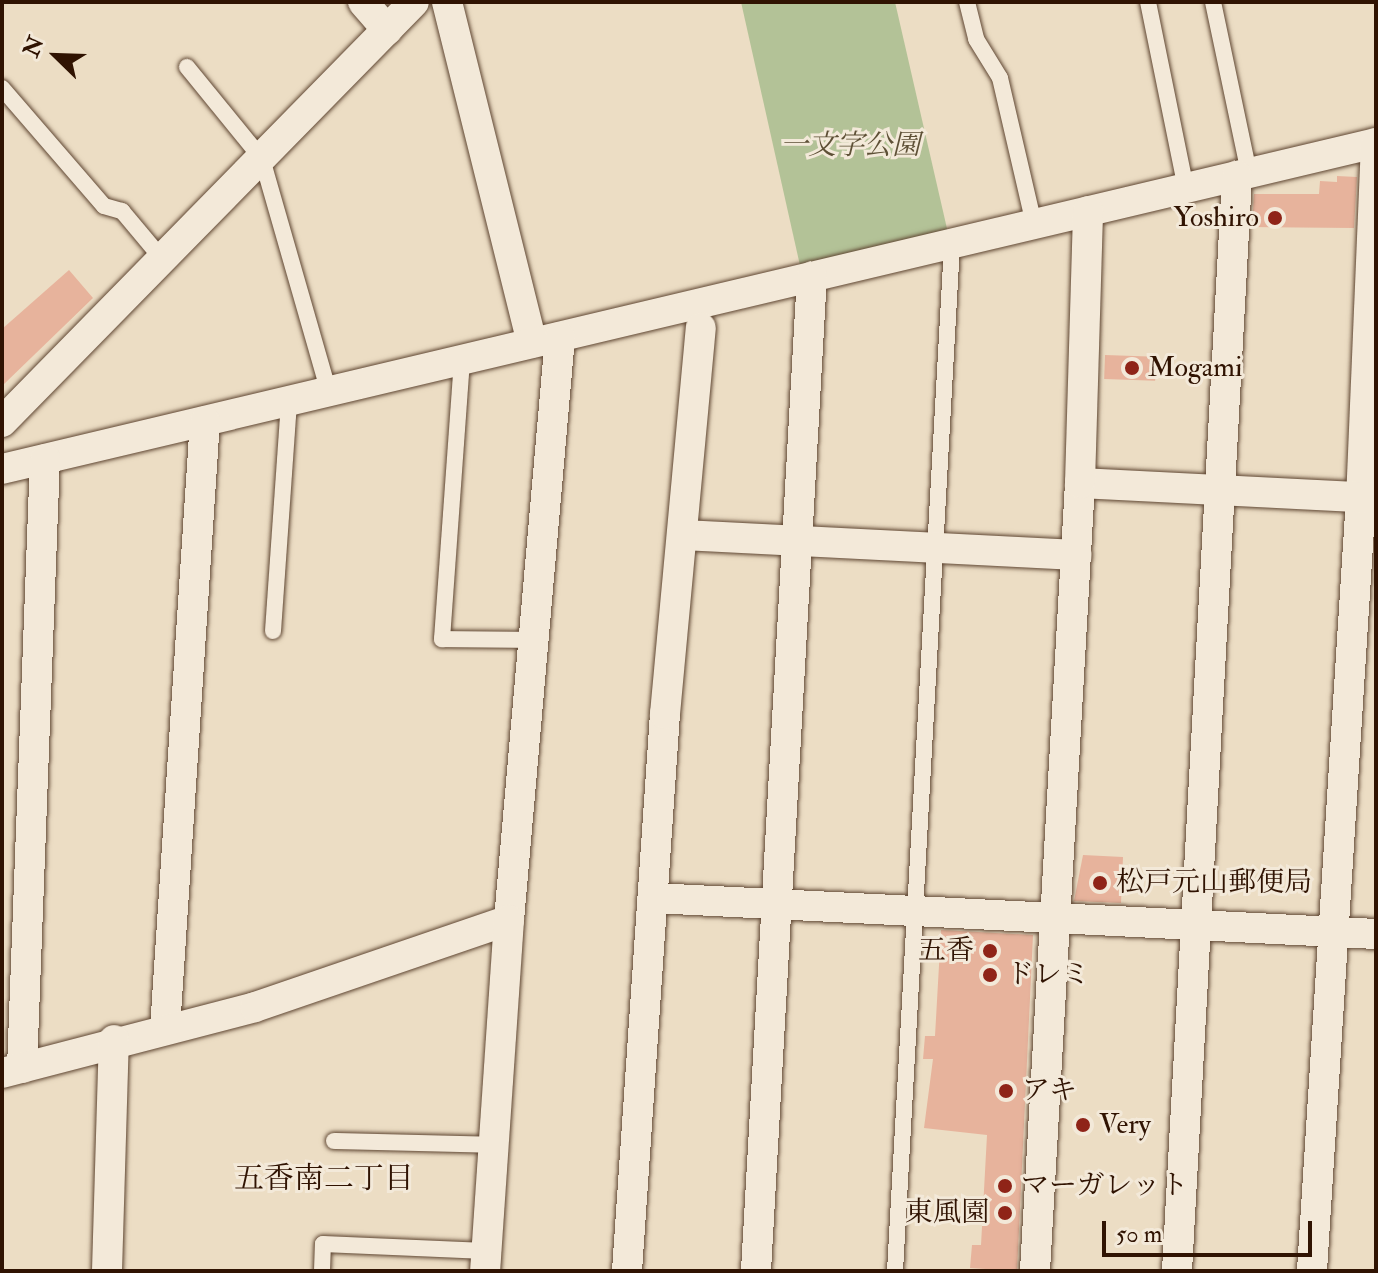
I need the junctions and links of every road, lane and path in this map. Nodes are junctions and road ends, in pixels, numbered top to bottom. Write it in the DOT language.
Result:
graph roads {
  1 [pos="363,2"];
  2 [pos="414,2"];
  3 [pos="447,2"];
  4 [pos="967,2"];
  5 [pos="1148,2"];
  6 [pos="1213,2"];
  7 [pos="387,30"];
  8 [pos="187,67"];
  9 [pos="2,88"];
  10 [pos="262,159"];
  11 [pos="1243,174"];
  12 [pos="1186,188"];
  13 [pos="1088,211"];
  14 [pos="1034,224"];
  15 [pos="952,244"];
  16 [pos="163,260"];
  17 [pos="812,277"];
  18 [pos="701,328"];
  19 [pos="546,340"];
  20 [pos="462,360"];
  21 [pos="329,392"];
  22 [pos="289,401"];
  23 [pos="205,421"];
  24 [pos="2,422"];
  25 [pos="45,459"];
  26 [pos="2,469"];
  27 [pos="1080,483"];
  28 [pos="1219,490"];
  29 [pos="1369,498"];
  30 [pos="683,535"];
  31 [pos="799,538"];
  32 [pos="936,546"];
  33 [pos="1076,555"];
  34 [pos="273,631"];
  35 [pos="534,640"];
  36 [pos="653,898"];
  37 [pos="776,902"];
  38 [pos="915,914"];
  39 [pos="509,920"];
  40 [pos="1053,922"];
  41 [pos="1197,927"];
  42 [pos="1334,932"];
  43 [pos="1376,934"];
  44 [pos="165,1029"];
  45 [pos="114,1040"];
  46 [pos="12,1071"];
  47 [pos="334,1141"];
  48 [pos="493,1145"];
  49 [pos="485,1261"];
  50 [pos="107,1271"];
  51 [pos="322,1271"];
  52 [pos="627,1271"];
  53 [pos="756,1271"];
  54 [pos="895,1271"];
  55 [pos="1035,1271"];
  56 [pos="1177,1271"];
  57 [pos="1312,1271"];
  1 -- 7 [label="street"];
  2 -- 7 [label="street"];
  3 -- 19 [label="street"];
  4 -- 14 [label="lane"];
  5 -- 12 [label="lane"];
  6 -- 11 [label="lane"];
  7 -- 10 [label="street"];
  8 -- 10 [label="lane"];
  9 -- 16 [label="lane"];
  10 -- 16 [label="street"];
  10 -- 21 [label="lane"];
  11 -- 12 [label="street"];
  11 -- 28 [label="street"];
  11 -- 29 [label="street"];
  12 -- 13 [label="street"];
  13 -- 14 [label="street"];
  13 -- 27 [label="street"];
  14 -- 15 [label="street"];
  15 -- 17 [label="street"];
  15 -- 32 [label="lane"];
  16 -- 24 [label="street"];
  17 -- 19 [label="street"];
  17 -- 31 [label="street"];
  18 -- 30 [label="street"];
  19 -- 20 [label="street"];
  19 -- 35 [label="street"];
  20 -- 21 [label="street"];
  20 -- 35 [label="lane"];
  21 -- 22 [label="street"];
  22 -- 23 [label="street"];
  22 -- 34 [label="lane"];
  23 -- 25 [label="street"];
  23 -- 44 [label="street"];
  25 -- 26 [label="street"];
  25 -- 46 [label="street"];
  27 -- 28 [label="street"];
  27 -- 33 [label="street"];
  28 -- 29 [label="street"];
  28 -- 41 [label="street"];
  29 -- 42 [label="street"];
  30 -- 31 [label="street"];
  30 -- 36 [label="street"];
  31 -- 32 [label="street"];
  31 -- 37 [label="street"];
  32 -- 33 [label="street"];
  32 -- 38 [label="lane"];
  33 -- 40 [label="street"];
  35 -- 39 [label="street"];
  36 -- 37 [label="street"];
  36 -- 52 [label="street"];
  37 -- 38 [label="street"];
  37 -- 53 [label="street"];
  38 -- 40 [label="street"];
  38 -- 54 [label="lane"];
  39 -- 44 [label="street"];
  39 -- 48 [label="street"];
  40 -- 41 [label="street"];
  40 -- 55 [label="street"];
  41 -- 42 [label="street"];
  41 -- 56 [label="street"];
  42 -- 43 [label="street"];
  42 -- 57 [label="street"];
  44 -- 45 [label="street"];
  45 -- 46 [label="street"];
  45 -- 50 [label="street"];
  47 -- 48 [label="lane"];
  48 -- 49 [label="street"];
  49 -- 51 [label="lane"];
}
